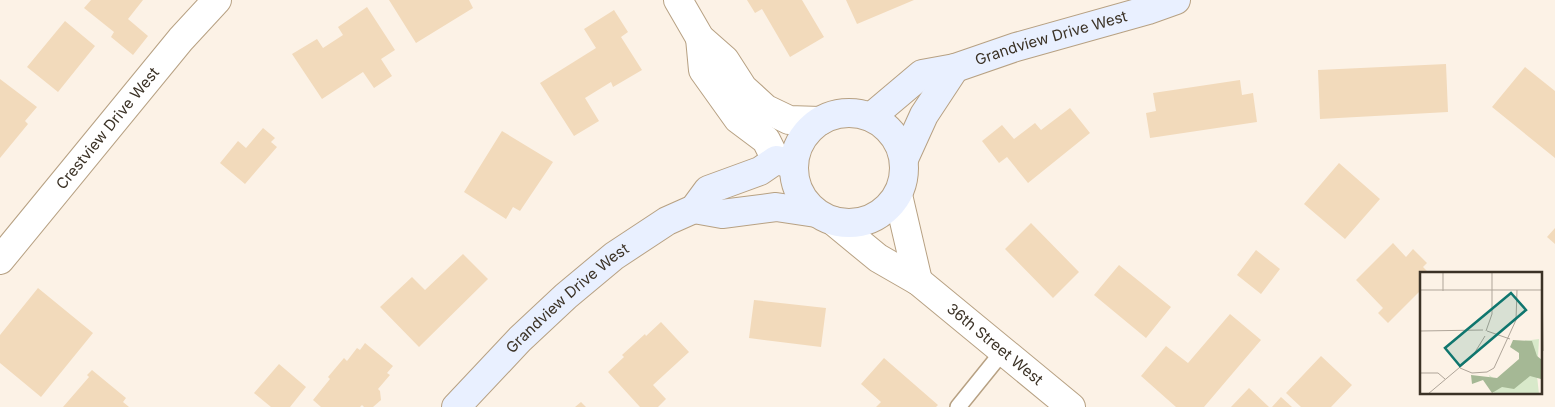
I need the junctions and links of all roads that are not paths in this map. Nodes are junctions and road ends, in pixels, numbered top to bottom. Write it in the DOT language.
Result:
graph roads {
  1 [pos="217,0"];
  2 [pos="678,0"];
  3 [pos="1176,0"];
  4 [pos="700,38"];
  5 [pos="955,68"];
  6 [pos="871,117"];
  7 [pos="820,120"];
  8 [pos="904,159"];
  9 [pos="785,162"];
  10 [pos="898,195"];
  11 [pos="694,208"];
  12 [pos="824,217"];
  13 [pos="0,260"];
  14 [pos="918,281"];
  15 [pos="1004,350"];
  16 [pos="456,407"];
  17 [pos="958,407"];
  18 [pos="1071,407"];
  1 -- 13 [label="street, Crestview Drive West"];
  2 -- 4 [label="street"];
  3 -- 5 [label="street, Grandview Drive West"];
  4 -- 7 [label="street"];
  4 -- 9 [label="street"];
  5 -- 6 [label="street, Grandview Drive West"];
  5 -- 8 [label="street, Grandview Drive West"];
  6 -- 7 [label="street"];
  6 -- 8 [label="street"];
  7 -- 9 [label="street"];
  8 -- 10 [label="street"];
  9 -- 11 [label="street, Grandview Drive West"];
  9 -- 12 [label="street"];
  10 -- 12 [label="street"];
  10 -- 14 [label="street"];
  11 -- 12 [label="street"];
  11 -- 16 [label="street, Grandview Drive West"];
  12 -- 14 [label="street, 36th Street West"];
  14 -- 15 [label="street, 36th Street West"];
  15 -- 17 [label="lane"];
  15 -- 18 [label="street, 36th Street West"];
}
